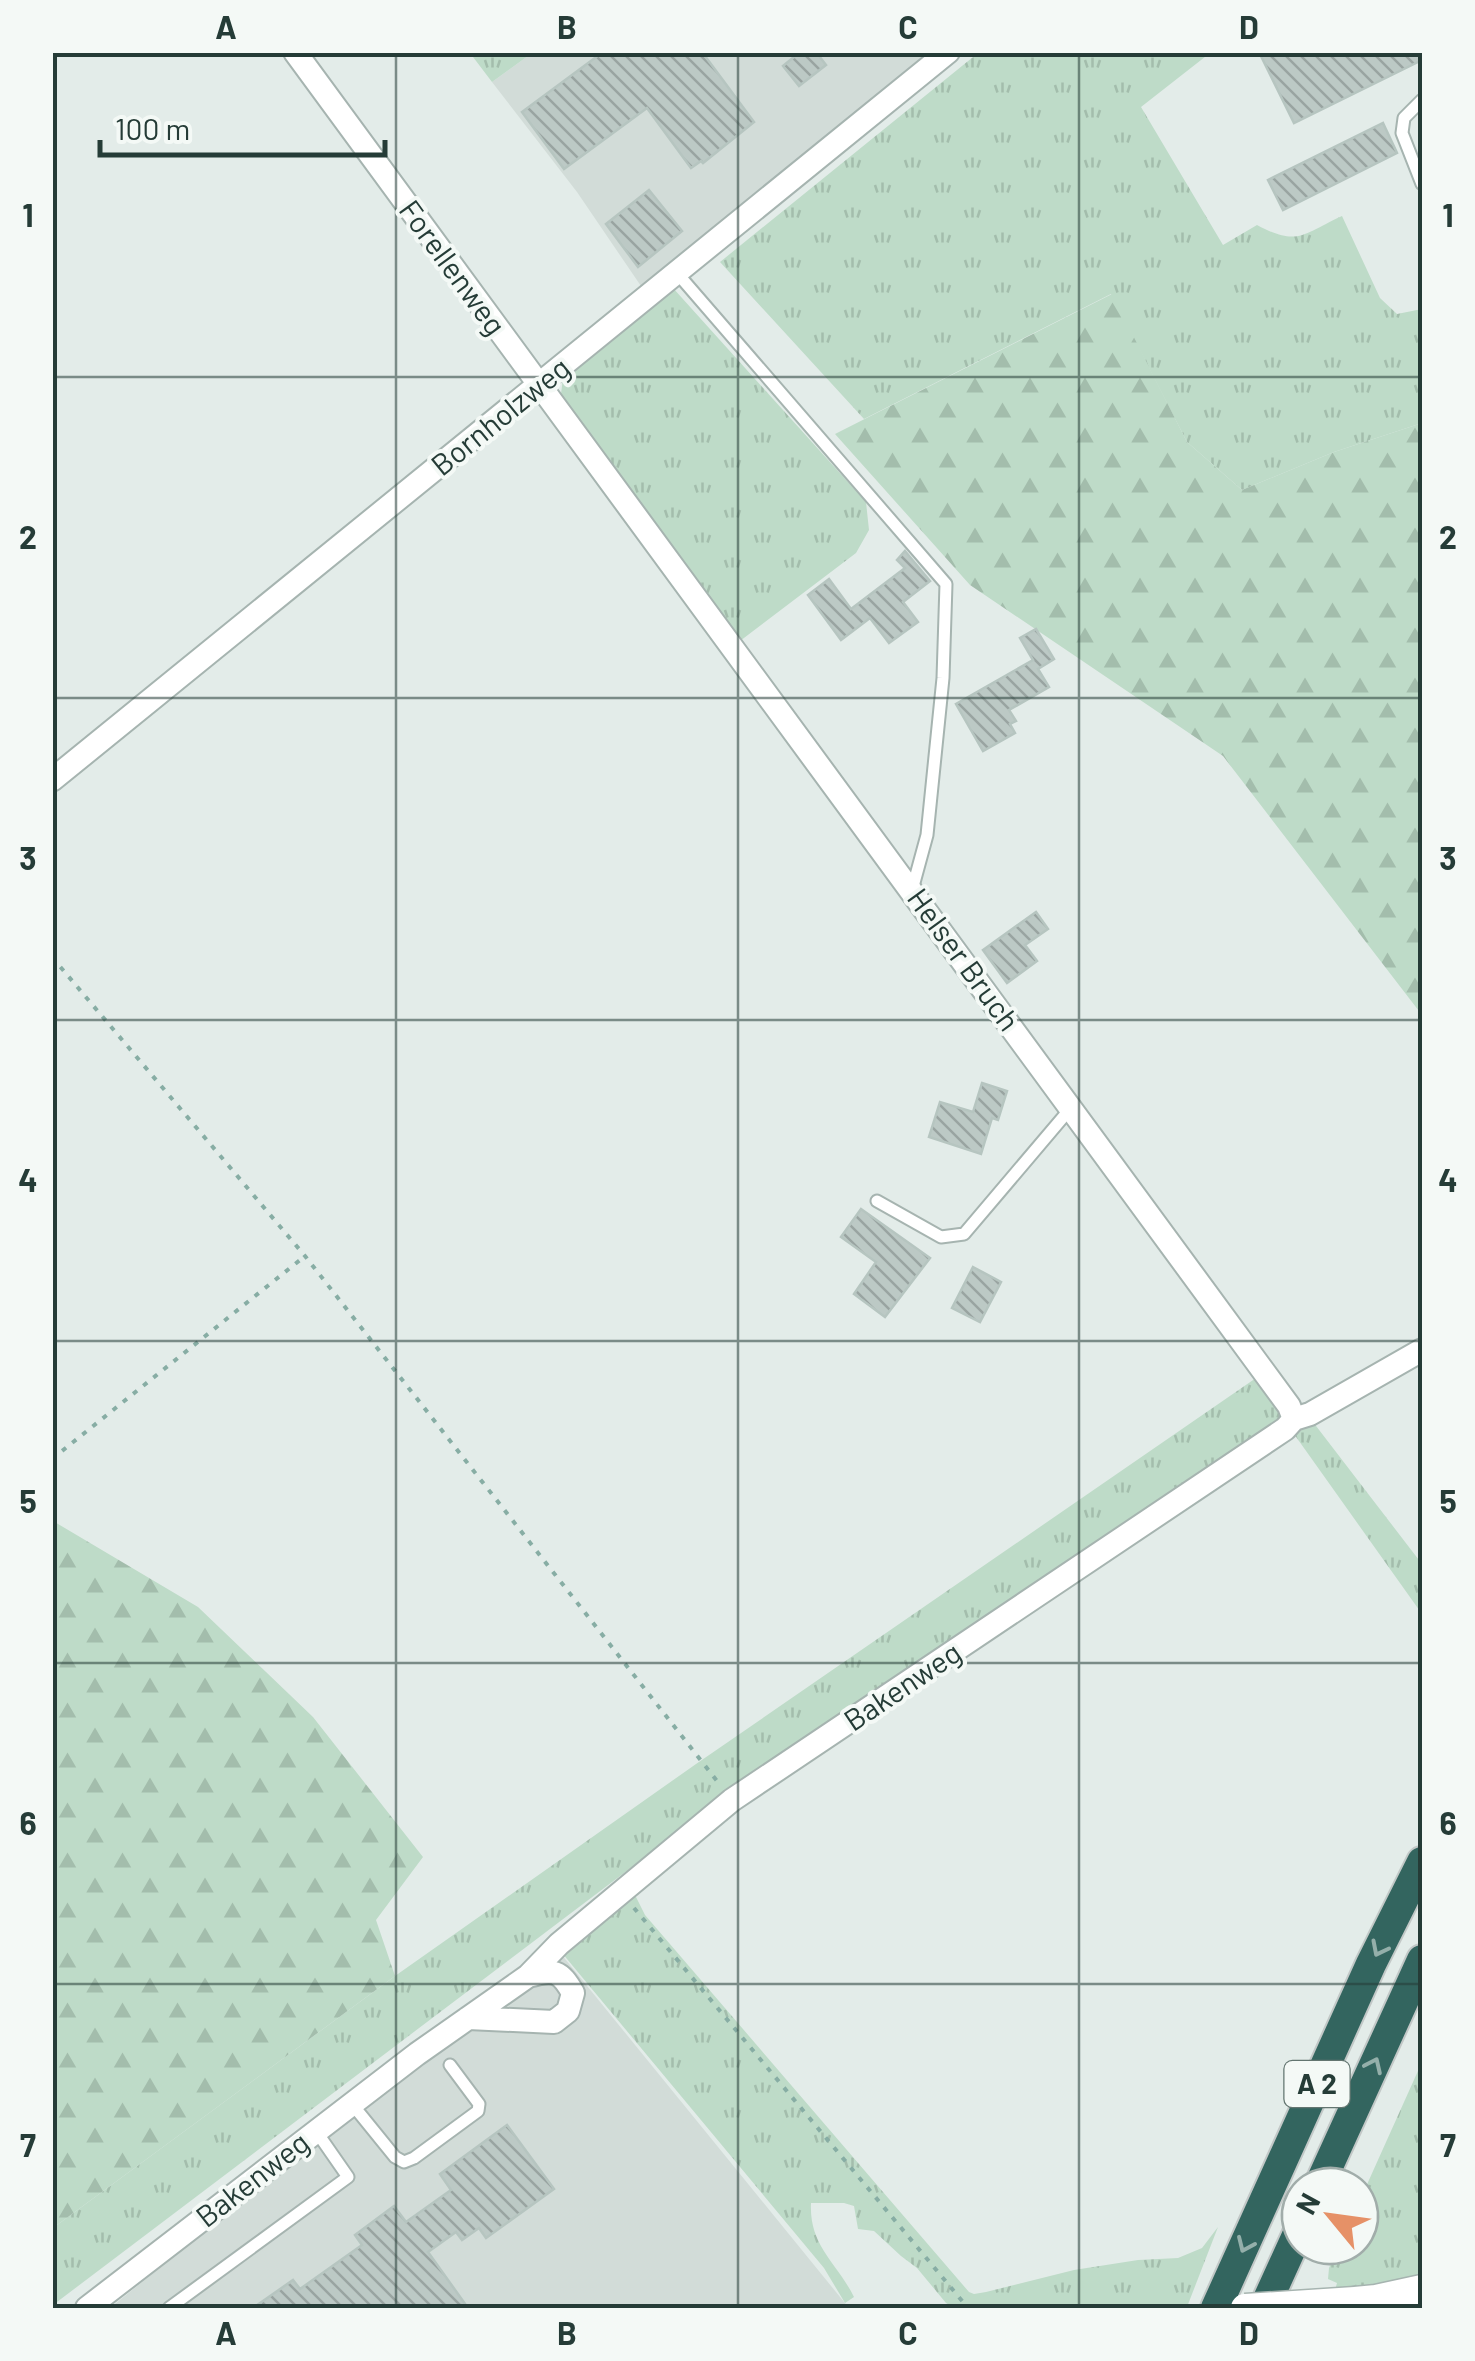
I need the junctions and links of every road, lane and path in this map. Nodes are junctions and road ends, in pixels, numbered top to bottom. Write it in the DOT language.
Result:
graph roads {
  1 [pos="295,52"];
  2 [pos="948,52"];
  3 [pos="1422,100"];
  4 [pos="1422,184"];
  5 [pos="677,273"];
  6 [pos="539,386"];
  7 [pos="52,780"];
  8 [pos="912,890"];
  9 [pos="52,957"];
  10 [pos="1071,1108"];
  11 [pos="877,1201"];
  12 [pos="305,1256"];
  13 [pos="1422,1350"];
  14 [pos="1294,1420"];
  15 [pos="52,1459"];
  16 [pos="732,1800"];
  17 [pos="1422,1862"];
  18 [pos="620,1893"];
  19 [pos="1422,1960"];
  20 [pos="528,1976"];
  21 [pos="468,2018"];
  22 [pos="450,2065"];
  23 [pos="352,2104"];
  24 [pos="316,2132"];
  25 [pos="1329,2166"];
  26 [pos="1283,2266"];
  27 [pos="1422,2290"];
  28 [pos="1369,2303"];
  29 [pos="87,2308"];
  30 [pos="170,2308"];
  31 [pos="966,2308"];
  32 [pos="1216,2308"];
  33 [pos="1246,2308"];
  34 [pos="1264,2308"];
  1 -- 6 [label="street, Forellenweg"];
  2 -- 5 [label="street, Bornholzweg"];
  3 -- 4 [label="lane"];
  5 -- 6 [label="street, Bornholzweg"];
  5 -- 8 [label="lane"];
  6 -- 7 [label="street, Bornholzweg"];
  6 -- 8 [label="street, Helser Bruch"];
  8 -- 10 [label="street, Helser Bruch"];
  9 -- 12 [label="path"];
  10 -- 11 [label="lane"];
  10 -- 14 [label="street, Helser Bruch"];
  12 -- 15 [label="path"];
  12 -- 16 [label="path"];
  13 -- 14 [label="street"];
  14 -- 16 [label="street, Bakenweg"];
  16 -- 18 [label="street, Bakenweg"];
  17 -- 32 [label="highway, A 2, one-way"];
  18 -- 20 [label="street, Bakenweg"];
  18 -- 31 [label="path"];
  25 -- 19 [label="highway, A 2, one-way"];
  20 -- 21 [label="street, Bakenweg"];
  20 -- 21 [label="street"];
  21 -- 23 [label="street, Bakenweg"];
  22 -- 23 [label="lane"];
  23 -- 24 [label="street, Bakenweg"];
  24 -- 29 [label="street, Bakenweg"];
  24 -- 30 [label="lane"];
  26 -- 34 [label="highway"];
  27 -- 28 [label="street"];
  28 -- 33 [label="street, bridge"];
}
